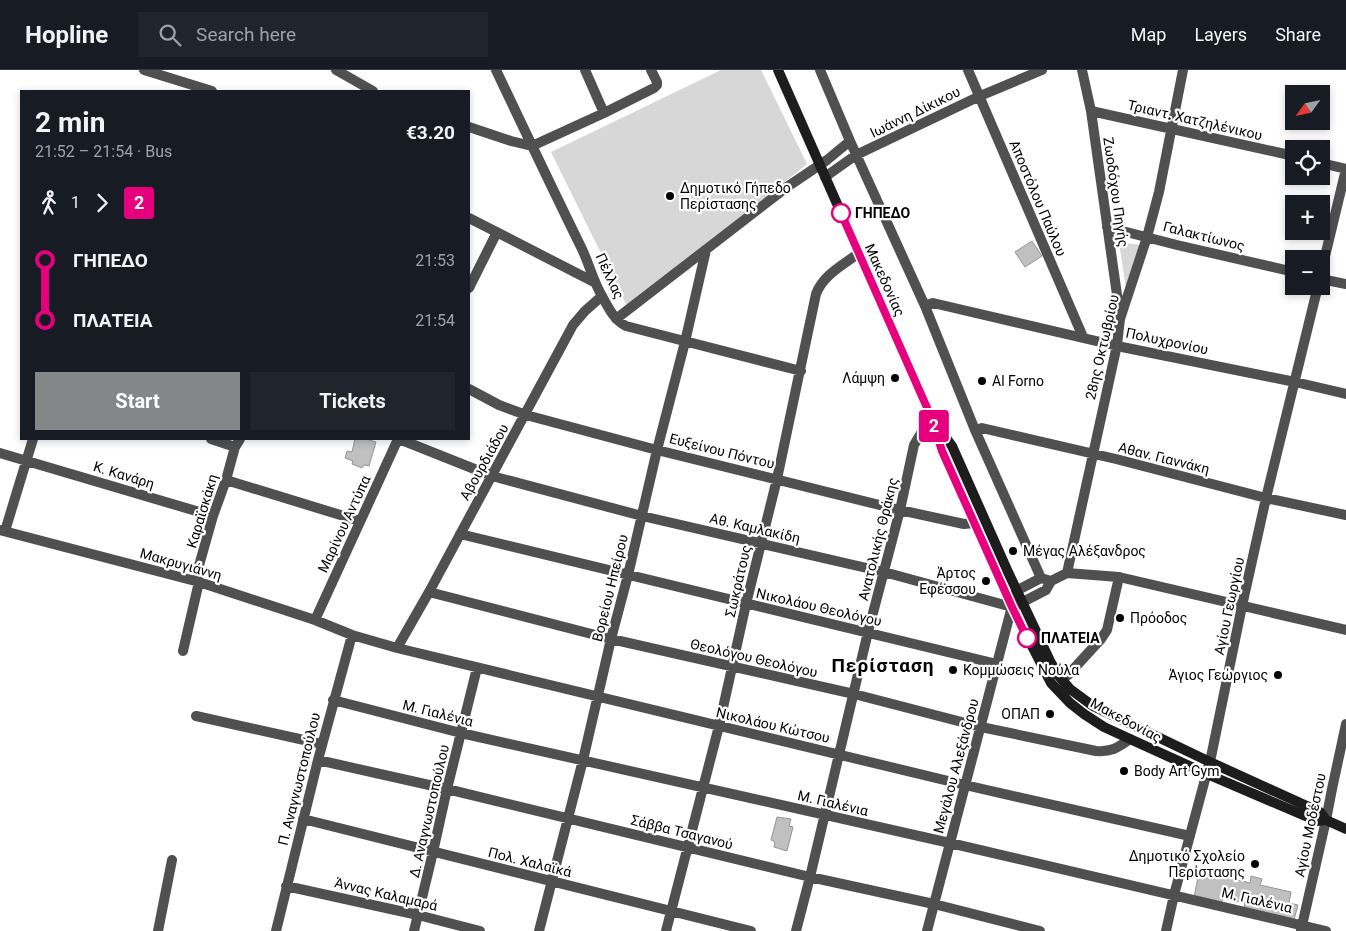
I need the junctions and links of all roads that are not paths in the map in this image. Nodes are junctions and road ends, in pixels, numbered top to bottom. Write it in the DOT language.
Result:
graph roads {
  1 [pos="144,70"];
  2 [pos="336,70"];
  3 [pos="496,70"];
  4 [pos="585,70"];
  5 [pos="651,70"];
  6 [pos="778,70"];
  7 [pos="820,70"];
  8 [pos="968,70"];
  9 [pos="1042,70"];
  10 [pos="1082,70"];
  11 [pos="1183,70"];
  12 [pos="209,90"];
  13 [pos="367,90"];
  14 [pos="980,96"];
  15 [pos="1091,111"];
  16 [pos="604,113"];
  17 [pos="470,127"];
  18 [pos="1172,128"];
  19 [pos="850,142"];
  20 [pos="532,146"];
  21 [pos="1285,154"];
  22 [pos="856,155"];
  23 [pos="820,165"];
  24 [pos="1330,165"];
  25 [pos="1346,168"];
  26 [pos="825,177"];
  27 [pos="470,219"];
  28 [pos="1107,227"];
  29 [pos="496,232"];
  30 [pos="1147,237"];
  31 [pos="706,250"];
  32 [pos="1326,250"];
  33 [pos="858,253"];
  34 [pos="1285,270"];
  35 [pos="1330,281"];
  36 [pos="594,282"];
  37 [pos="1346,284"];
  38 [pos="470,286"];
  39 [pos="1316,295"];
  40 [pos="602,296"];
  41 [pos="925,306"];
  42 [pos="616,319"];
  43 [pos="1120,319"];
  44 [pos="1083,337"];
  45 [pos="685,342"];
  46 [pos="1117,345"];
  47 [pos="801,371"];
  48 [pos="1295,382"];
  49 [pos="470,390"];
  50 [pos="1346,394"];
  51 [pos="526,415"];
  52 [pos="932,419"];
  53 [pos="975,430"];
  54 [pos="33,440"];
  55 [pos="218,440"];
  56 [pos="398,440"];
  57 [pos="401,440"];
  58 [pos="238,443"];
  59 [pos="658,450"];
  60 [pos="0,453"];
  61 [pos="1092,455"];
  62 [pos="26,460"];
  63 [pos="492,476"];
  64 [pos="777,479"];
  65 [pos="226,480"];
  66 [pos="1266,498"];
  67 [pos="900,510"];
  68 [pos="1346,515"];
  69 [pos="213,516"];
  70 [pos="642,516"];
  71 [pos="360,521"];
  72 [pos="974,523"];
  73 [pos="3,531"];
  74 [pos="460,534"];
  75 [pos="761,543"];
  76 [pos="884,572"];
  77 [pos="1067,573"];
  78 [pos="628,575"];
  79 [pos="1120,577"];
  80 [pos="1046,579"];
  81 [pos="199,582"];
  82 [pos="1016,591"];
  83 [pos="429,592"];
  84 [pos="1022,602"];
  85 [pos="746,604"];
  86 [pos="1242,606"];
  87 [pos="1012,607"];
  88 [pos="315,620"];
  89 [pos="1346,630"];
  90 [pos="868,632"];
  91 [pos="352,635"];
  92 [pos="611,639"];
  93 [pos="397,648"];
  94 [pos="183,651"];
  95 [pos="997,664"];
  96 [pos="477,668"];
  97 [pos="733,668"];
  98 [pos="1068,675"];
  99 [pos="854,694"];
  100 [pos="598,697"];
  101 [pos="333,700"];
  102 [pos="196,716"];
  103 [pos="1346,724"];
  104 [pos="719,726"];
  105 [pos="980,727"];
  106 [pos="462,733"];
  107 [pos="1130,740"];
  108 [pos="322,744"];
  109 [pos="840,754"];
  110 [pos="318,760"];
  111 [pos="583,760"];
  112 [pos="1210,762"];
  113 [pos="1207,774"];
  114 [pos="965,785"];
  115 [pos="702,788"];
  116 [pos="447,789"];
  117 [pos="824,815"];
  118 [pos="567,818"];
  119 [pos="303,819"];
  120 [pos="1326,820"];
  121 [pos="1346,829"];
  122 [pos="1190,836"];
  123 [pos="950,843"];
  124 [pos="688,848"];
  125 [pos="433,852"];
  126 [pos="172,860"];
  127 [pos="810,877"];
  128 [pos="551,882"];
  129 [pos="286,886"];
  130 [pos="1174,895"];
  131 [pos="934,904"];
  132 [pos="671,912"];
  133 [pos="418,915"];
  134 [pos="1301,928"];
  135 [pos="158,931"];
  136 [pos="276,931"];
  137 [pos="414,931"];
  138 [pos="480,931"];
  139 [pos="539,931"];
  140 [pos="666,931"];
  141 [pos="751,931"];
  142 [pos="796,931"];
  143 [pos="927,931"];
  144 [pos="1040,931"];
  145 [pos="1166,931"];
  146 [pos="1326,931"];
  1 -- 12 [label="street"];
  2 -- 13 [label="street"];
  3 -- 20 [label="street, Πέλλας"];
  4 -- 16 [label="street"];
  5 -- 16 [label="street"];
  6 -- 23 [label="main road, Μακεδονίας"];
  7 -- 19 [label="street"];
  8 -- 14 [label="street, Αποστόλου Παύλου"];
  9 -- 14 [label="street, Ιωάννη Δίκικου"];
  10 -- 15 [label="street, Ζωοδόχου Πηγής"];
  11 -- 18 [label="street, 28ης Οκτωβρίου"];
  14 -- 22 [label="street, Ιωάννη Δίκικου"];
  14 -- 44 [label="street, Αποστόλου Παύλου"];
  15 -- 18 [label="street, Τριαντ. Χατζηλένικου"];
  15 -- 28 [label="street, Ζωοδόχου Πηγής"];
  16 -- 20 [label="street"];
  17 -- 20 [label="street"];
  18 -- 21 [label="street, Τριαντ. Χατζηλένικου"];
  18 -- 30 [label="street, 28ης Οκτωβρίου"];
  19 -- 22 [label="street"];
  19 -- 23 [label="street"];
  20 -- 36 [label="street, Πέλλας"];
  22 -- 26 [label="street, Ιωάννη Δίκικου"];
  22 -- 41 [label="street"];
  23 -- 26 [label="main road, Μακεδονίας"];
  23 -- 31 [label="street"];
  24 -- 25 [label="street"];
  25 -- 32 [label="street"];
  26 -- 33 [label="main road, Μακεδονίας"];
  27 -- 29 [label="street"];
  28 -- 30 [label="street, Γαλακτίωνος"];
  28 -- 43 [label="street, Ζωοδόχου Πηγής"];
  29 -- 36 [label="street"];
  29 -- 38 [label="street"];
  30 -- 34 [label="street, Γαλακτίωνος"];
  30 -- 43 [label="street, 28ης Οκτωβρίου"];
  31 -- 42 [label="street"];
  31 -- 45 [label="street, Βορείου Ηπείρου"];
  33 -- 47 [label="street, Σωκράτους"];
  33 -- 52 [label="main road, Μακεδονίας"];
  35 -- 37 [label="street"];
  36 -- 40 [label="street, Πέλλας"];
  39 -- 48 [label="street, Αγίου Γεωργίου"];
  40 -- 42 [label="street, Πέλλας"];
  40 -- 51 [label="street, Αβουρδιάδου"];
  41 -- 44 [label="street, Πολυχρονίου"];
  41 -- 53 [label="street"];
  42 -- 45 [label="street, Πέλλας"];
  43 -- 46 [label="street, 28ης Οκτωβρίου"];
  44 -- 46 [label="street, Πολυχρονίου"];
  45 -- 47 [label="street, Πέλλας"];
  45 -- 59 [label="street, Βορείου Ηπείρου"];
  46 -- 48 [label="street, Πολυχρονίου"];
  46 -- 61 [label="street, 28ης Οκτωβρίου"];
  47 -- 64 [label="street, Σωκράτους"];
  48 -- 50 [label="street, Πολυχρονίου"];
  48 -- 66 [label="street, Αγίου Γεωργίου"];
  49 -- 51 [label="street, Ευξείνου Πόντου"];
  51 -- 59 [label="street, Ευξείνου Πόντου"];
  51 -- 63 [label="street, Αβουρδιάδου"];
  52 -- 67 [label="street, Ανατολικής Θράκης"];
  52 -- 72 [label="main road, Μακεδονίας"];
  52 -- 82 [label="main road, Μακεδονίας"];
  53 -- 61 [label="street, Αθαν. Γιαννάκη"];
  53 -- 80 [label="street"];
  54 -- 62 [label="street"];
  55 -- 58 [label="street"];
  56 -- 71 [label="street, Μαρίνου Αντύπα"];
  57 -- 63 [label="street, Αθ. Καμλακίδη"];
  58 -- 65 [label="street, Καραϊσκάκη"];
  59 -- 64 [label="street, Ευξείνου Πόντου"];
  59 -- 70 [label="street, Βορείου Ηπείρου"];
  60 -- 62 [label="street, Κ. Κανάρη"];
  61 -- 66 [label="street, Αθαν. Γιαννάκη"];
  61 -- 77 [label="street, 28ης Οκτωβρίου"];
  62 -- 69 [label="street, Κ. Κανάρη"];
  62 -- 73 [label="street"];
  63 -- 70 [label="street, Αθ. Καμλακίδη"];
  63 -- 74 [label="street, Αβουρδιάδου"];
  64 -- 67 [label="street, Ευξείνου Πόντου"];
  64 -- 75 [label="street, Σωκράτους"];
  65 -- 69 [label="street, Καραϊσκάκη"];
  65 -- 71 [label="street"];
  66 -- 68 [label="street, Αθαν. Γιαννάκη"];
  66 -- 86 [label="street, Αγίου Γεωργίου"];
  67 -- 72 [label="street, Ευξείνου Πόντου"];
  67 -- 76 [label="street, Ανατολικής Θράκης"];
  69 -- 81 [label="street, Καραϊσκάκη"];
  70 -- 75 [label="street, Αθ. Καμλακίδη"];
  70 -- 78 [label="street, Βορείου Ηπείρου"];
  71 -- 88 [label="street, Μαρίνου Αντύπα"];
  72 -- 87 [label="main road, Μακεδονίας"];
  73 -- 81 [label="street, Μακρυγιάννη"];
  74 -- 78 [label="street, Νικολάου Θεολόγου"];
  74 -- 83 [label="street, Αβουρδιάδου"];
  75 -- 76 [label="street, Αθ. Καμλακίδη"];
  75 -- 85 [label="street, Σωκράτους"];
  76 -- 87 [label="street, Αθ. Καμλακίδη"];
  76 -- 90 [label="street, Ανατολικής Θράκης"];
  77 -- 79 [label="street"];
  77 -- 80 [label="street"];
  78 -- 85 [label="street, Νικολάου Θεολόγου"];
  78 -- 92 [label="street, Βορείου Ηπείρου"];
  79 -- 86 [label="street"];
  79 -- 98 [label="street"];
  80 -- 82 [label="street"];
  80 -- 84 [label="street"];
  81 -- 88 [label="street, Μακρυγιάννη"];
  81 -- 94 [label="street, Καραϊσκάκη"];
  82 -- 84 [label="main road, Μακεδονίας"];
  82 -- 87 [label="street, Μεγάλου Αλεξάνδρου"];
  83 -- 92 [label="street, Θεολόγου Θεολόγου"];
  83 -- 93 [label="street, Αβουρδιάδου"];
  84 -- 87 [label="street"];
  84 -- 112 [label="main road, Μακεδονίας"];
  85 -- 90 [label="street, Νικολάου Θεολόγου"];
  85 -- 97 [label="street, Σωκράτους"];
  86 -- 89 [label="street"];
  86 -- 112 [label="street, Αγίου Γεωργίου"];
  87 -- 95 [label="street, Μεγάλου Αλεξάνδρου"];
  87 -- 107 [label="main road, Μακεδονίας"];
  88 -- 91 [label="street, Μακρυγιάννη"];
  90 -- 95 [label="street, Νικολάου Θεολόγου"];
  90 -- 99 [label="street, Ανατολικής Θράκης"];
  91 -- 93 [label="street, Νικολάου Κώτσου"];
  91 -- 101 [label="street, Π. Αναγνωστοπούλου"];
  92 -- 97 [label="street, Θεολόγου Θεολόγου"];
  92 -- 100 [label="street, Βορείου Ηπείρου"];
  93 -- 96 [label="street, Νικολάου Κώτσου"];
  95 -- 105 [label="street, Μεγάλου Αλεξάνδρου"];
  96 -- 100 [label="street, Νικολάου Κώτσου"];
  96 -- 106 [label="street, Δ. Αναγνωστοπούλου"];
  97 -- 99 [label="street, Θεολόγου Θεολόγου"];
  97 -- 104 [label="street, Σωκράτους"];
  99 -- 105 [label="street, Θεολόγου Θεολόγου"];
  99 -- 109 [label="street, Ανατολικής Θράκης"];
  100 -- 104 [label="street, Νικολάου Κώτσου"];
  100 -- 111 [label="street, Βορείου Ηπείρου"];
  101 -- 106 [label="street, Μ. Γιαλένια"];
  101 -- 108 [label="street, Π. Αναγνωστοπούλου"];
  102 -- 108 [label="street"];
  103 -- 120 [label="street, Αγίου Μοδέστου"];
  104 -- 109 [label="street, Νικολάου Κώτσου"];
  104 -- 115 [label="street, Σωκράτους"];
  105 -- 107 [label="street, Θεολόγου Θεολόγου"];
  105 -- 114 [label="street, Μεγάλου Αλεξάνδρου"];
  106 -- 111 [label="street, Μ. Γιαλένια"];
  106 -- 116 [label="street, Δ. Αναγνωστοπούλου"];
  107 -- 113 [label="main road, Μακεδονίας"];
  108 -- 110 [label="street, Π. Αναγνωστοπούλου"];
  109 -- 114 [label="street, Νικολάου Κώτσου"];
  109 -- 117 [label="street, Ανατολικής Θράκης"];
  110 -- 116 [label="street, Σάββα Τσαγανού"];
  110 -- 119 [label="street, Π. Αναγνωστοπούλου"];
  111 -- 115 [label="street, Μ. Γιαλένια"];
  111 -- 118 [label="street, Βορείου Ηπείρου"];
  112 -- 113 [label="street, Αγίου Γεωργίου"];
  112 -- 120 [label="main road, Μακεδονίας"];
  113 -- 120 [label="main road, Μακεδονίας"];
  113 -- 122 [label="street, Αγίου Γεωργίου"];
  114 -- 122 [label="street, Νικολάου Κώτσου"];
  114 -- 123 [label="street, Μεγάλου Αλεξάνδρου"];
  115 -- 117 [label="street, Μ. Γιαλένια"];
  115 -- 124 [label="street, Σωκράτους"];
  116 -- 118 [label="street, Σάββα Τσαγανού"];
  116 -- 125 [label="street, Δ. Αναγνωστοπούλου"];
  117 -- 123 [label="street, Μ. Γιαλένια"];
  117 -- 127 [label="street, Ανατολικής Θράκης"];
  118 -- 124 [label="street, Σάββα Τσαγανού"];
  118 -- 128 [label="street, Βορείου Ηπείρου"];
  119 -- 125 [label="street, Πολ. Χαλαϊκά"];
  119 -- 129 [label="street, Π. Αναγνωστοπούλου"];
  120 -- 121 [label="main road, Μακεδονίας"];
  120 -- 134 [label="street, Αγίου Μοδέστου"];
  122 -- 130 [label="street, Αγίου Γεωργίου"];
  123 -- 130 [label="street, Μ. Γιαλένια"];
  123 -- 131 [label="street, Μεγάλου Αλεξάνδρου"];
  124 -- 127 [label="street, Σάββα Τσαγανού"];
  124 -- 132 [label="street, Σωκράτους"];
  125 -- 128 [label="street, Πολ. Χαλαϊκά"];
  125 -- 133 [label="street, Δ. Αναγνωστοπούλου"];
  126 -- 135 [label="street"];
  127 -- 131 [label="street, Σάββα Τσαγανού"];
  127 -- 142 [label="street, Ανατολικής Θράκης"];
  128 -- 132 [label="street, Πολ. Χαλαϊκά"];
  128 -- 139 [label="street, Βορείου Ηπείρου"];
  129 -- 133 [label="street, Άννας Καλαμαρά"];
  129 -- 136 [label="street, Π. Αναγνωστοπούλου"];
  130 -- 134 [label="street, Μ. Γιαλένια"];
  130 -- 145 [label="street, Αγίου Γεωργίου"];
  131 -- 143 [label="street, Μεγάλου Αλεξάνδρου"];
  131 -- 144 [label="street, Σάββα Τσαγανού"];
  132 -- 140 [label="street, Σωκράτους"];
  132 -- 141 [label="street, Πολ. Χαλαϊκά"];
  133 -- 137 [label="street, Δ. Αναγνωστοπούλου"];
  133 -- 138 [label="street, Άννας Καλαμαρά"];
  134 -- 146 [label="street, Μ. Γιαλένια"];
}
